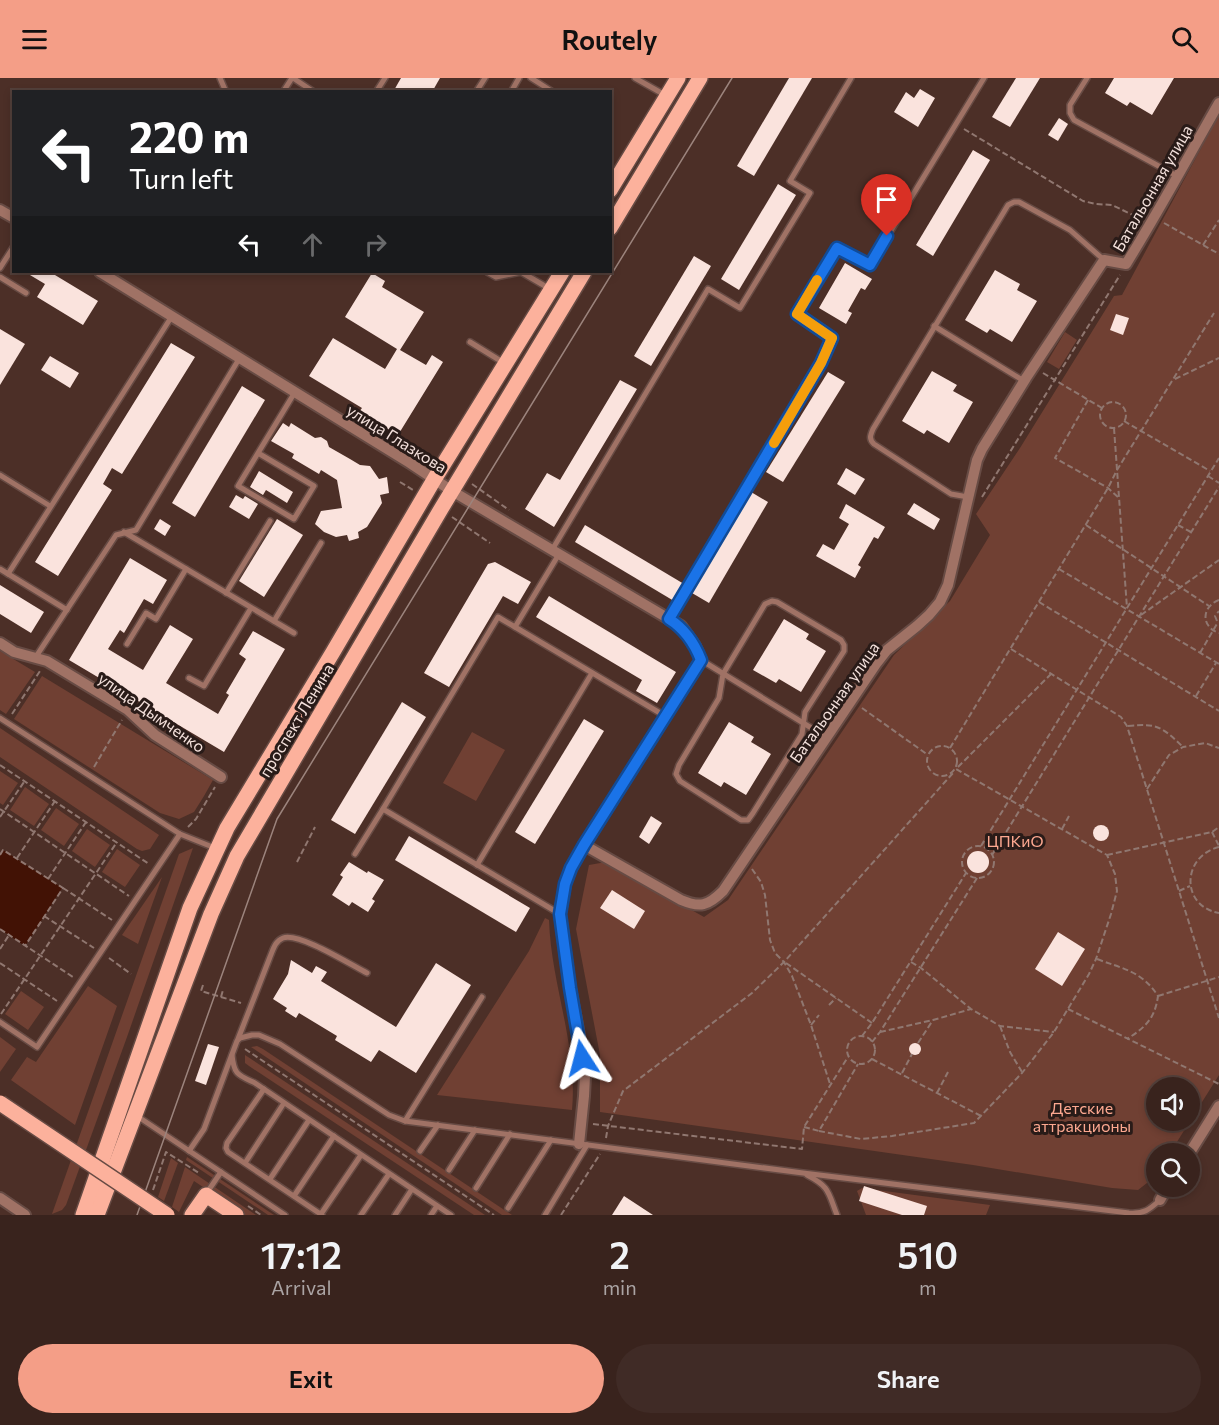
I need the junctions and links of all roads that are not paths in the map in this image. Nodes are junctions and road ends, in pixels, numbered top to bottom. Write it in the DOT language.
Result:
graph roads {
  1 [pos="292,78"];
  2 [pos="531,78"];
  3 [pos="635,78"];
  4 [pos="678,78"];
  5 [pos="700,78"];
  6 [pos="851,78"];
  7 [pos="984,78"];
  8 [pos="1087,78"];
  9 [pos="311,90"];
  10 [pos="550,90"];
  11 [pos="667,96"];
  12 [pos="1219,103"];
  13 [pos="1177,176"];
  14 [pos="612,187"];
  15 [pos="612,225"];
  16 [pos="12,249"];
  17 [pos="1104,260"];
  18 [pos="0,268"];
  19 [pos="102,273"];
  20 [pos="523,273"];
  21 [pos="561,273"];
  22 [pos="583,273"];
  23 [pos="0,277"];
  24 [pos="551,290"];
  25 [pos="26,293"];
  26 [pos="172,316"];
  27 [pos="934,326"];
  28 [pos="470,342"];
  29 [pos="240,358"];
  30 [pos="506,364"];
  31 [pos="1024,381"];
  32 [pos="295,392"];
  33 [pos="258,453"];
  34 [pos="0,475"];
  35 [pos="435,478"];
  36 [pos="452,491"];
  37 [pos="968,497"];
  38 [pos="50,506"];
  39 [pos="270,521"];
  40 [pos="124,532"];
  41 [pos="321,543"];
  42 [pos="555,552"];
  43 [pos="0,569"];
  44 [pos="186,569"];
  45 [pos="8,574"];
  46 [pos="226,593"];
  47 [pos="251,608"];
  48 [pos="67,610"];
  49 [pos="669,619"];
  50 [pos="274,621"];
  51 [pos="515,627"];
  52 [pos="294,633"];
  53 [pos="0,643"];
  54 [pos="127,644"];
  55 [pos="35,658"];
  56 [pos="701,660"];
  57 [pos="592,673"];
  58 [pos="723,675"];
  59 [pos="189,678"];
  60 [pos="665,716"];
  61 [pos="0,718"];
  62 [pos="803,724"];
  63 [pos="827,738"];
  64 [pos="221,777"];
  65 [pos="383,809"];
  66 [pos="180,834"];
  67 [pos="584,845"];
  68 [pos="217,849"];
  69 [pos="355,854"];
  70 [pos="477,865"];
  71 [pos="560,914"];
  72 [pos="366,974"];
  73 [pos="482,997"];
  74 [pos="0,1022"];
  75 [pos="236,1042"];
  76 [pos="232,1054"];
  77 [pos="238,1076"];
  78 [pos="222,1080"];
  79 [pos="264,1089"];
  80 [pos="0,1103"];
  81 [pos="284,1103"];
  82 [pos="1219,1106"];
  83 [pos="135,1115"];
  84 [pos="309,1120"];
  85 [pos="405,1121"];
  86 [pos="438,1125"];
  87 [pos="475,1130"];
  88 [pos="510,1134"];
  89 [pos="334,1136"];
  90 [pos="551,1140"];
  91 [pos="1196,1143"];
  92 [pos="583,1144"];
  93 [pos="189,1151"];
  94 [pos="420,1151"];
  95 [pos="361,1155"];
  96 [pos="245,1163"];
  97 [pos="448,1170"];
  98 [pos="221,1172"];
  99 [pos="802,1173"];
  100 [pos="389,1174"];
  101 [pos="270,1179"];
  102 [pos="476,1188"];
  103 [pos="412,1189"];
  104 [pos="206,1195"];
  105 [pos="294,1196"];
  106 [pos="1162,1197"];
  107 [pos="0,1198"];
  108 [pos="1160,1200"];
  109 [pos="437,1206"];
  110 [pos="508,1208"];
  111 [pos="313,1209"];
  112 [pos="1145,1213"];
  113 [pos="25,1215"];
  114 [pos="83,1215"];
  115 [pos="97,1215"];
  116 [pos="167,1215"];
  117 [pos="192,1215"];
  118 [pos="236,1215"];
  119 [pos="285,1215"];
  120 [pos="309,1215"];
  121 [pos="322,1215"];
  122 [pos="361,1215"];
  123 [pos="395,1215"];
  124 [pos="431,1215"];
  125 [pos="451,1215"];
  126 [pos="545,1215"];
  127 [pos="837,1215"];
  1 -- 9 [label="lane"];
  2 -- 10 [label="lane"];
  3 -- 11 [label="lane"];
  4 -- 11 [label="main road"];
  5 -- 15 [label="main road"];
  6 -- 42 [label="lane"];
  7 -- 49 [label="lane"];
  8 -- 13 [label="lane"];
  11 -- 14 [label="main road"];
  12 -- 13 [label="street, Батальонная улица"];
  13 -- 17 [label="street, Батальонная улица"];
  16 -- 18 [label="lane"];
  17 -- 27 [label="lane"];
  17 -- 31 [label="street, Батальонная улица"];
  19 -- 26 [label="street, улица Глазкова"];
  20 -- 24 [label="lane"];
  21 -- 24 [label="main road, проспект Ленина"];
  22 -- 36 [label="main road, проспект Ленина"];
  23 -- 25 [label="lane"];
  24 -- 30 [label="main road, проспект Ленина"];
  26 -- 29 [label="street, улица Глазкова"];
  26 -- 38 [label="lane"];
  27 -- 31 [label="lane"];
  27 -- 37 [label="lane"];
  28 -- 30 [label="lane"];
  29 -- 32 [label="street, улица Глазкова"];
  29 -- 40 [label="lane"];
  30 -- 35 [label="main road, проспект Ленина"];
  31 -- 37 [label="street, Батальонная улица"];
  32 -- 33 [label="lane"];
  32 -- 35 [label="street, улица Глазкова"];
  33 -- 33 [label="lane"];
  34 -- 38 [label="lane"];
  35 -- 36 [label="street, улица Глазкова"];
  35 -- 68 [label="main road, проспект Ленина"];
  36 -- 42 [label="street, улица Глазкова"];
  36 -- 83 [label="main road, проспект Ленина"];
  37 -- 63 [label="street, Батальонная улица"];
  38 -- 45 [label="lane"];
  39 -- 46 [label="lane"];
  40 -- 44 [label="lane"];
  40 -- 48 [label="lane"];
  41 -- 50 [label="lane"];
  42 -- 49 [label="street, улица Глазкова"];
  42 -- 51 [label="lane"];
  43 -- 45 [label="lane"];
  44 -- 46 [label="lane"];
  44 -- 54 [label="lane"];
  45 -- 48 [label="lane"];
  46 -- 47 [label="lane"];
  47 -- 50 [label="lane"];
  47 -- 59 [label="lane"];
  48 -- 55 [label="lane"];
  49 -- 56 [label="street, улица Глазкова"];
  50 -- 52 [label="lane"];
  51 -- 57 [label="lane"];
  51 -- 65 [label="lane"];
  53 -- 55 [label="street, улица Дымченко"];
  55 -- 64 [label="street, улица Дымченко"];
  56 -- 58 [label="lane"];
  56 -- 60 [label="street"];
  57 -- 60 [label="lane"];
  57 -- 70 [label="lane"];
  58 -- 62 [label="lane"];
  58 -- 62 [label="lane"];
  58 -- 62 [label="lane"];
  60 -- 67 [label="street"];
  61 -- 66 [label="lane"];
  62 -- 63 [label="lane"];
  63 -- 67 [label="street, Батальонная улица"];
  65 -- 69 [label="lane"];
  65 -- 70 [label="lane"];
  66 -- 68 [label="lane"];
  66 -- 74 [label="lane"];
  67 -- 71 [label="street"];
  68 -- 114 [label="main road, проспект Ленина"];
  70 -- 71 [label="lane"];
  71 -- 92 [label="street"];
  72 -- 75 [label="lane"];
  73 -- 85 [label="lane"];
  75 -- 76 [label="lane"];
  75 -- 85 [label="lane"];
  76 -- 77 [label="lane"];
  76 -- 78 [label="lane"];
  77 -- 78 [label="lane"];
  77 -- 79 [label="lane"];
  78 -- 93 [label="lane"];
  79 -- 81 [label="lane"];
  79 -- 96 [label="lane"];
  80 -- 116 [label="main road, bridge"];
  81 -- 84 [label="lane"];
  81 -- 96 [label="lane"];
  82 -- 91 [label="street"];
  83 -- 93 [label="lane"];
  83 -- 115 [label="main road, проспект Ленина"];
  84 -- 89 [label="lane"];
  84 -- 101 [label="lane"];
  85 -- 86 [label="lane"];
  86 -- 87 [label="lane"];
  86 -- 94 [label="lane"];
  87 -- 88 [label="lane"];
  87 -- 97 [label="lane"];
  88 -- 90 [label="lane"];
  88 -- 102 [label="lane"];
  89 -- 95 [label="lane"];
  89 -- 105 [label="lane"];
  90 -- 92 [label="lane"];
  90 -- 110 [label="lane"];
  92 -- 99 [label="lane"];
  92 -- 126 [label="lane"];
  93 -- 98 [label="lane"];
  95 -- 100 [label="lane"];
  95 -- 121 [label="lane"];
  96 -- 101 [label="lane"];
  98 -- 104 [label="lane"];
  98 -- 119 [label="lane"];
  99 -- 112 [label="lane"];
  99 -- 127 [label="lane"];
  100 -- 103 [label="lane"];
  100 -- 122 [label="lane"];
  101 -- 105 [label="lane"];
  103 -- 109 [label="lane"];
  103 -- 123 [label="lane"];
  104 -- 117 [label="main road"];
  104 -- 118 [label="main road"];
  105 -- 111 [label="lane"];
  106 -- 108 [label="street"];
  107 -- 113 [label="street"];
  108 -- 112 [label="lane"];
  109 -- 124 [label="lane"];
  109 -- 125 [label="lane"];
  111 -- 120 [label="lane"];
  111 -- 121 [label="lane"];
}
